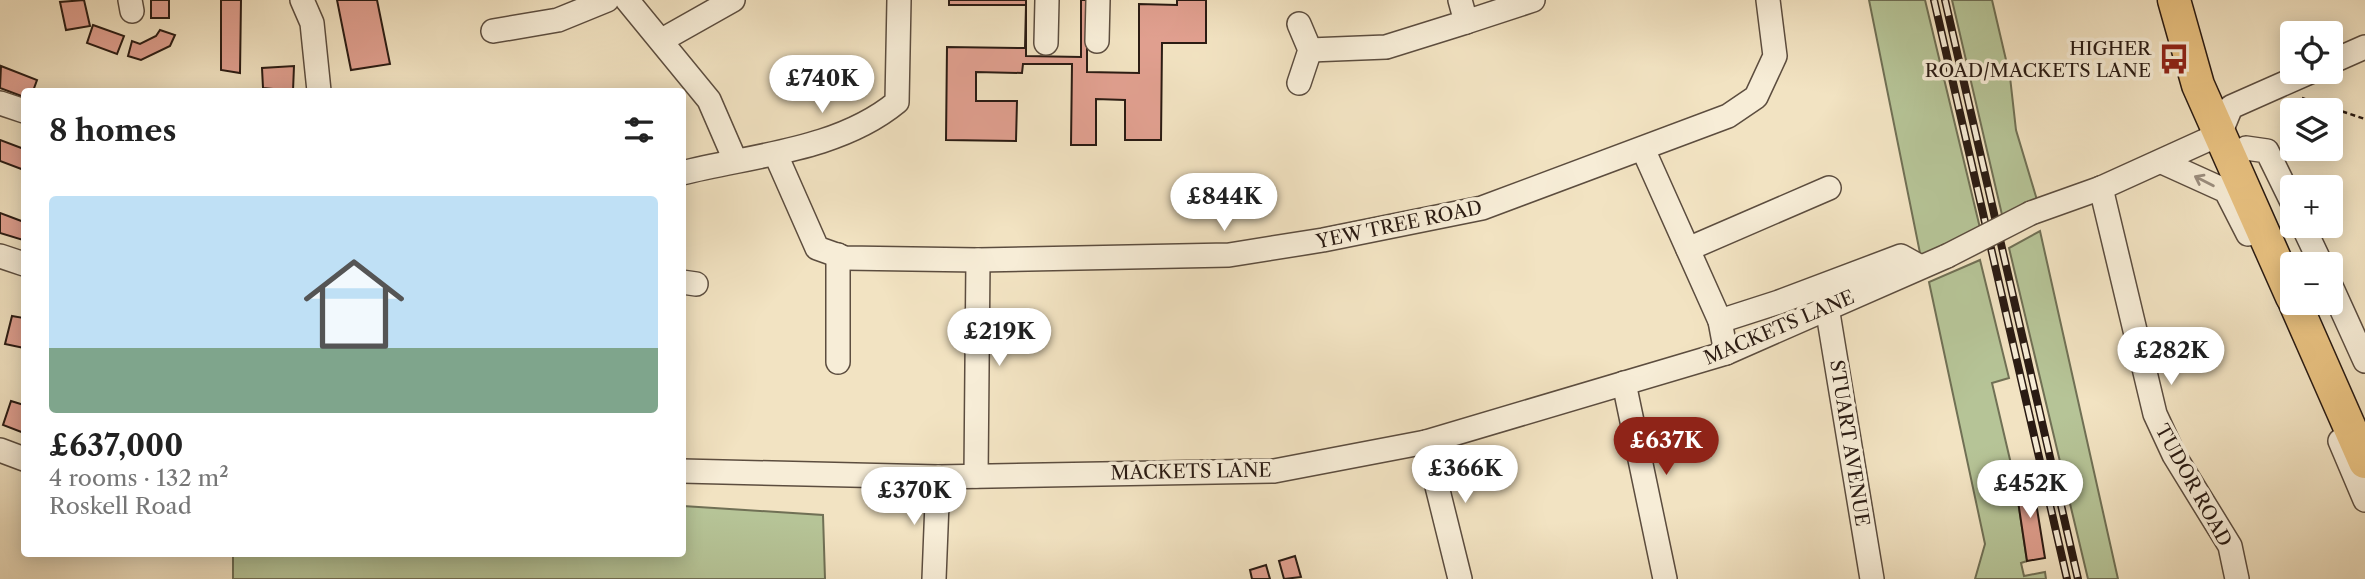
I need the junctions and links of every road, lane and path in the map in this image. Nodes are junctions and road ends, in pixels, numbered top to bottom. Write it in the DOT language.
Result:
graph roads {
  1 [pos="302,0"];
  2 [pos="607,0"];
  3 [pos="627,0"];
  4 [pos="733,0"];
  5 [pos="899,0"];
  6 [pos="1047,0"];
  7 [pos="1098,0"];
  8 [pos="1460,0"];
  9 [pos="1533,0"];
  10 [pos="1768,0"];
  11 [pos="2174,0"];
  12 [pos="2183,0"];
  13 [pos="1466,22"];
  14 [pos="1299,24"];
  15 [pos="493,31"];
  16 [pos="662,40"];
  17 [pos="1097,41"];
  18 [pos="1046,43"];
  19 [pos="2365,47"];
  20 [pos="1310,50"];
  21 [pos="2343,57"];
  22 [pos="1299,83"];
  23 [pos="2293,84"];
  24 [pos="319,88"];
  25 [pos="2299,97"];
  26 [pos="0,103"];
  27 [pos="21,110"];
  28 [pos="2365,119"];
  29 [pos="2231,127"];
  30 [pos="1643,149"];
  31 [pos="776,155"];
  32 [pos="735,160"];
  33 [pos="2162,162"];
  34 [pos="686,172"];
  35 [pos="2280,178"];
  36 [pos="1829,188"];
  37 [pos="2101,188"];
  38 [pos="1688,249"];
  39 [pos="2291,252"];
  40 [pos="838,255"];
  41 [pos="0,256"];
  42 [pos="978,260"];
  43 [pos="21,263"];
  44 [pos="2280,264"];
  45 [pos="1919,266"];
  46 [pos="1828,307"];
  47 [pos="2343,312"];
  48 [pos="2300,315"];
  49 [pos="2320,315"];
  50 [pos="1720,321"];
  51 [pos="1726,353"];
  52 [pos="2365,361"];
  53 [pos="838,362"];
  54 [pos="1624,383"];
  55 [pos="2365,417"];
  56 [pos="1426,442"];
  57 [pos="0,450"];
  58 [pos="21,457"];
  59 [pos="2365,462"];
  60 [pos="686,471"];
  61 [pos="976,476"];
  62 [pos="938,477"];
  63 [pos="2365,500"];
  64 [pos="934,579"];
  65 [pos="1460,579"];
  66 [pos="1665,579"];
  67 [pos="1872,579"];
  68 [pos="2237,579"];
  1 -- 24 [label="street"];
  2 -- 15 [label="street"];
  3 -- 16 [label="street"];
  4 -- 16 [label="street"];
  5 -- 31 [label="street"];
  6 -- 18 [label="street"];
  7 -- 17 [label="street"];
  8 -- 13 [label="street"];
  9 -- 13 [label="street"];
  10 -- 30 [label="street, YEW TREE ROAD"];
  11 -- 29 [label="highway"];
  12 -- 29 [label="highway"];
  13 -- 20 [label="street"];
  14 -- 20 [label="street"];
  16 -- 32 [label="street"];
  19 -- 21 [label="street"];
  20 -- 22 [label="street"];
  23 -- 29 [label="street, MACKETS LANE"];
  25 -- 28 [label="path"];
  26 -- 27 [label="street"];
  29 -- 33 [label="street, MACKETS LANE"];
  29 -- 35 [label="street"];
  29 -- 39 [label="highway"];
  29 -- 44 [label="highway"];
  30 -- 38 [label="street"];
  30 -- 42 [label="street, YEW TREE ROAD"];
  31 -- 32 [label="street"];
  31 -- 40 [label="street"];
  32 -- 34 [label="street"];
  33 -- 37 [label="street, MACKETS LANE"];
  63 -- 33 [label="street, one-way"];
  36 -- 38 [label="street"];
  37 -- 45 [label="street, MACKETS LANE, bridge"];
  37 -- 68 [label="street, TUDOR ROAD"];
  38 -- 50 [label="street"];
  40 -- 42 [label="street, YEW TREE ROAD"];
  40 -- 53 [label="street"];
  41 -- 43 [label="street"];
  42 -- 61 [label="street"];
  45 -- 46 [label="street, MACKETS LANE"];
  45 -- 50 [label="street, MACKETS LANE"];
  46 -- 51 [label="street, MACKETS LANE"];
  46 -- 67 [label="street, STUART AVENUE"];
  47 -- 52 [label="street"];
  48 -- 59 [label="highway"];
  49 -- 55 [label="highway"];
  50 -- 51 [label="street"];
  51 -- 54 [label="street, MACKETS LANE"];
  54 -- 56 [label="street, MACKETS LANE"];
  54 -- 66 [label="street"];
  56 -- 61 [label="street, MACKETS LANE"];
  56 -- 65 [label="street"];
  57 -- 58 [label="street"];
  60 -- 62 [label="street, MACKETS LANE"];
  61 -- 62 [label="street, MACKETS LANE"];
  62 -- 64 [label="street"];
}
